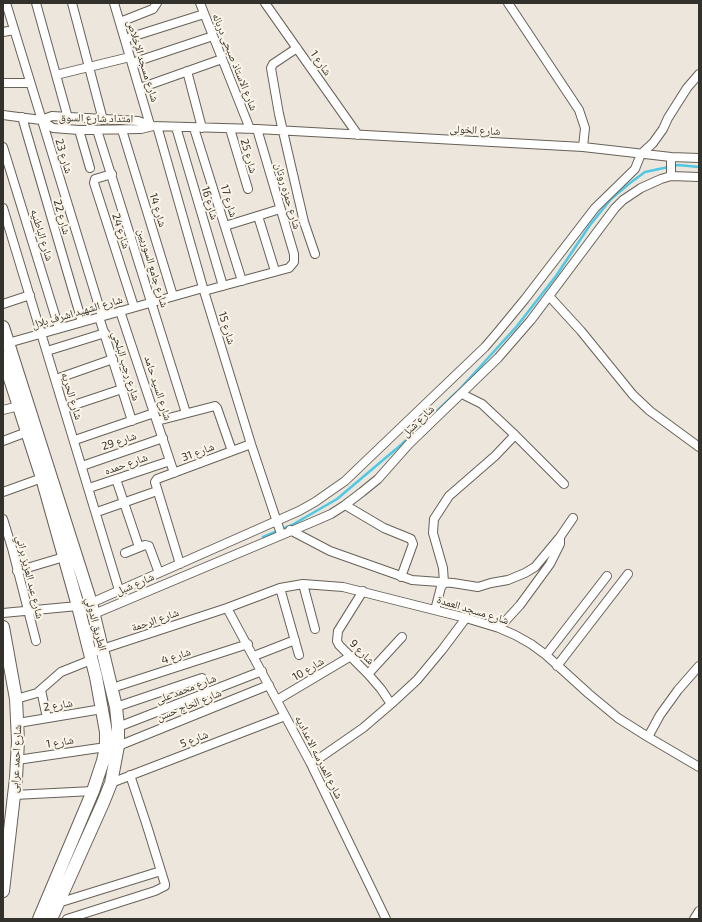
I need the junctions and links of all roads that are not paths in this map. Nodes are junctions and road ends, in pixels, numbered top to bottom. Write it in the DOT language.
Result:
graph roads {
  1 [pos="6,3"];
  2 [pos="36,3"];
  3 [pos="72,3"];
  4 [pos="114,3"];
  5 [pos="157,3"];
  6 [pos="200,3"];
  7 [pos="265,3"];
  8 [pos="508,3"];
  9 [pos="204,14"];
  10 [pos="120,22"];
  11 [pos="14,30"];
  12 [pos="3,32"];
  13 [pos="213,36"];
  14 [pos="125,40"];
  15 [pos="297,48"];
  16 [pos="222,59"];
  17 [pos="131,60"];
  18 [pos="89,67"];
  19 [pos="187,71"];
  20 [pos="699,74"];
  21 [pos="56,75"];
  22 [pos="30,82"];
  23 [pos="3,83"];
  24 [pos="140,88"];
  25 [pos="3,115"];
  26 [pos="22,117"];
  27 [pos="68,118"];
  28 [pos="40,120"];
  29 [pos="103,120"];
  30 [pos="154,126"];
  31 [pos="176,127"];
  32 [pos="198,128"];
  33 [pos="230,129"];
  34 [pos="254,129"];
  35 [pos="79,130"];
  36 [pos="97,130"];
  37 [pos="122,130"];
  38 [pos="283,131"];
  39 [pos="358,135"];
  40 [pos="3,147"];
  41 [pos="583,147"];
  42 [pos="641,154"];
  43 [pos="699,158"];
  44 [pos="671,159"];
  45 [pos="90,168"];
  46 [pos="112,174"];
  47 [pos="671,175"];
  48 [pos="699,178"];
  49 [pos="248,189"];
  50 [pos="3,208"];
  51 [pos="280,209"];
  52 [pos="258,216"];
  53 [pos="5,219"];
  54 [pos="225,226"];
  55 [pos="315,254"];
  56 [pos="288,268"];
  57 [pos="275,272"];
  58 [pos="242,281"];
  59 [pos="223,286"];
  60 [pos="204,290"];
  61 [pos="30,295"];
  62 [pos="173,296"];
  63 [pos="548,296"];
  64 [pos="152,302"];
  65 [pos="3,304"];
  66 [pos="134,307"];
  67 [pos="120,311"];
  68 [pos="100,316"];
  69 [pos="82,322"];
  70 [pos="3,327"];
  71 [pos="59,328"];
  72 [pos="42,333"];
  73 [pos="104,333"];
  74 [pos="6,349"];
  75 [pos="47,351"];
  76 [pos="113,359"];
  77 [pos="56,379"];
  78 [pos="122,389"];
  79 [pos="462,394"];
  80 [pos="19,406"];
  81 [pos="65,408"];
  82 [pos="3,410"];
  83 [pos="186,413"];
  84 [pos="156,417"];
  85 [pos="132,421"];
  86 [pos="27,432"];
  87 [pos="514,436"];
  88 [pos="162,438"];
  89 [pos="75,440"];
  90 [pos="3,441"];
  91 [pos="251,444"];
  92 [pos="699,447"];
  93 [pos="232,452"];
  94 [pos="170,460"];
  95 [pos="82,466"];
  96 [pos="174,473"];
  97 [pos="42,478"];
  98 [pos="116,479"];
  99 [pos="564,484"];
  100 [pos="156,487"];
  101 [pos="89,488"];
  102 [pos="3,492"];
  103 [pos="124,502"];
  104 [pos="345,505"];
  105 [pos="96,512"];
  106 [pos="573,518"];
  107 [pos="3,519"];
  108 [pos="277,521"];
  109 [pos="290,530"];
  110 [pos="281,534"];
  111 [pos="560,537"];
  112 [pos="139,547"];
  113 [pos="125,553"];
  114 [pos="64,557"];
  115 [pos="180,564"];
  116 [pos="17,570"];
  117 [pos="159,573"];
  118 [pos="628,574"];
  119 [pos="607,576"];
  120 [pos="401,577"];
  121 [pos="444,583"];
  122 [pos="303,584"];
  123 [pos="280,588"];
  124 [pos="119,590"];
  125 [pos="363,591"];
  126 [pos="78,606"];
  127 [pos="92,608"];
  128 [pos="227,608"];
  129 [pos="435,610"];
  130 [pos="27,611"];
  131 [pos="3,613"];
  132 [pos="466,618"];
  133 [pos="3,627"];
  134 [pos="499,628"];
  135 [pos="315,629"];
  136 [pos="402,637"];
  137 [pos="295,640"];
  138 [pos="36,641"];
  139 [pos="248,644"];
  140 [pos="102,650"];
  141 [pos="299,655"];
  142 [pos="546,655"];
  143 [pos="254,656"];
  144 [pos="351,656"];
  145 [pos="90,657"];
  146 [pos="558,666"];
  147 [pos="699,666"];
  148 [pos="262,671"];
  149 [pos="368,674"];
  150 [pos="202,678"];
  151 [pos="269,685"];
  152 [pos="112,688"];
  153 [pos="41,690"];
  154 [pos="16,699"];
  155 [pos="277,700"];
  156 [pos="391,704"];
  157 [pos="116,707"];
  158 [pos="102,709"];
  159 [pos="285,716"];
  160 [pos="47,718"];
  161 [pos="18,723"];
  162 [pos="118,727"];
  163 [pos="648,737"];
  164 [pos="112,746"];
  165 [pos="17,760"];
  166 [pos="311,764"];
  167 [pos="699,767"];
  168 [pos="130,776"];
  169 [pos="110,783"];
  170 [pos="93,791"];
  171 [pos="14,796"];
  172 [pos="161,871"];
  173 [pos="3,891"];
  174 [pos="58,903"];
  175 [pos="699,912"];
  176 [pos="39,919"];
  177 [pos="51,919"];
  178 [pos="66,919"];
  179 [pos="386,919"];
  180 [pos="694,919"];
  1 -- 11 [label="street, شارع 23"];
  2 -- 21 [label="street"];
  3 -- 18 [label="street"];
  4 -- 10 [label="street, شارع مسجد الإخلاص"];
  5 -- 10 [label="street"];
  6 -- 9 [label="street, شارع الاستاذ صبحى درباله"];
  7 -- 15 [label="street, شارع 1"];
  8 -- 41 [label="street"];
  9 -- 13 [label="street, شارع الاستاذ صبحى درباله"];
  9 -- 14 [label="street"];
  10 -- 14 [label="street, شارع مسجد الإخلاص"];
  11 -- 12 [label="street"];
  11 -- 22 [label="street, شارع 23"];
  13 -- 16 [label="street, شارع الاستاذ صبحى درباله"];
  13 -- 17 [label="street"];
  14 -- 17 [label="street, شارع مسجد الإخلاص"];
  15 -- 38 [label="street"];
  15 -- 39 [label="street, شارع 1"];
  16 -- 19 [label="street"];
  16 -- 34 [label="street, شارع الاستاذ صبحى درباله"];
  17 -- 18 [label="street"];
  17 -- 24 [label="street, شارع مسجد الإخلاص"];
  18 -- 21 [label="street"];
  18 -- 29 [label="street"];
  19 -- 24 [label="street"];
  19 -- 32 [label="street, شارع 17"];
  20 -- 42 [label="street, شارع شبل"];
  21 -- 27 [label="street"];
  22 -- 23 [label="street"];
  22 -- 28 [label="street, شارع 23"];
  24 -- 30 [label="street, شارع مسجد الإخلاص"];
  25 -- 26 [label="street, امتداد شارع السوق"];
  26 -- 28 [label="street, امتداد شارع السوق"];
  26 -- 69 [label="street, شارع 22"];
  27 -- 28 [label="street, امتداد شارع السوق"];
  27 -- 29 [label="street, امتداد شارع السوق"];
  28 -- 35 [label="street, امتداد شارع السوق"];
  28 -- 68 [label="street, شارع 23"];
  29 -- 30 [label="street, امتداد شارع السوق"];
  30 -- 31 [label="street, امتداد شارع السوق"];
  30 -- 37 [label="street, امتداد شارع السوق"];
  30 -- 60 [label="street, شارع 15"];
  31 -- 32 [label="street, امتداد شارع السوق"];
  31 -- 59 [label="street, شارع 16"];
  32 -- 33 [label="street, امتداد شارع السوق"];
  32 -- 54 [label="street, شارع 17"];
  33 -- 34 [label="street, امتداد شارع السوق"];
  33 -- 49 [label="street, شارع 25"];
  34 -- 38 [label="street, شارع الخولى"];
  34 -- 51 [label="street, شارع حمزه روتان"];
  35 -- 36 [label="street, امتداد شارع السوق"];
  35 -- 45 [label="street"];
  36 -- 37 [label="street, امتداد شارع السوق"];
  36 -- 46 [label="street, شارع جامع السوريين"];
  37 -- 62 [label="street, شارع 14"];
  38 -- 39 [label="street, شارع الخولى"];
  38 -- 55 [label="street"];
  39 -- 41 [label="street, شارع الخولى"];
  40 -- 71 [label="street, شارع الباطنيه"];
  41 -- 42 [label="street, شارع الخولى"];
  42 -- 44 [label="street, شارع الخولى"];
  42 -- 108 [label="street, شارع شبل"];
  43 -- 44 [label="street, شارع الخولى"];
  44 -- 47 [label="street"];
  46 -- 64 [label="street, شارع جامع السوريين"];
  46 -- 66 [label="street, شارع 24"];
  47 -- 48 [label="street, شارع شبل"];
  47 -- 63 [label="street, شارع شبل"];
  50 -- 53 [label="street, شارع الحريه"];
  51 -- 52 [label="street"];
  51 -- 56 [label="street, شارع حمزه روتان"];
  52 -- 54 [label="street"];
  52 -- 57 [label="street"];
  53 -- 61 [label="street, شارع الحريه"];
  54 -- 58 [label="street, شارع 17"];
  56 -- 57 [label="street, شارع الشهيد اشرف بلال"];
  57 -- 58 [label="street, شارع الشهيد اشرف بلال"];
  58 -- 59 [label="street, شارع الشهيد اشرف بلال"];
  59 -- 60 [label="street, شارع الشهيد اشرف بلال"];
  60 -- 62 [label="street, شارع الشهيد اشرف بلال"];
  60 -- 91 [label="street, شارع 15"];
  61 -- 65 [label="street"];
  61 -- 72 [label="street, شارع الحريه"];
  62 -- 64 [label="street, شارع الشهيد اشرف بلال"];
  63 -- 79 [label="street, شارع شبل"];
  63 -- 92 [label="street"];
  64 -- 66 [label="street, شارع الشهيد اشرف بلال"];
  64 -- 83 [label="street, شارع جامع السوريين"];
  66 -- 67 [label="street, شارع الشهيد اشرف بلال"];
  67 -- 68 [label="street, شارع الشهيد اشرف بلال"];
  67 -- 84 [label="street, شارع السيد حامد"];
  68 -- 69 [label="street, شارع الشهيد اشرف بلال"];
  68 -- 73 [label="street, شارع رجب البلحي"];
  69 -- 71 [label="street, شارع الشهيد اشرف بلال"];
  70 -- 74 [label="street, الطريق الدولي"];
  71 -- 72 [label="street, شارع الشهيد اشرف بلال"];
  72 -- 74 [label="street, شارع الشهيد اشرف بلال"];
  72 -- 75 [label="street, شارع الحريه"];
  73 -- 75 [label="street"];
  73 -- 76 [label="street, شارع رجب البلحي"];
  74 -- 80 [label="street, الطريق الدولي"];
  74 -- 127 [label="street, الطريق الدولي"];
  75 -- 77 [label="street, شارع الحريه"];
  76 -- 77 [label="street"];
  76 -- 78 [label="street, شارع رجب البلحي"];
  77 -- 81 [label="street, شارع الحريه"];
  78 -- 81 [label="street"];
  78 -- 85 [label="street, شارع رجب البلحي"];
  79 -- 87 [label="street"];
  79 -- 104 [label="street, شارع شبل"];
  80 -- 82 [label="street"];
  80 -- 86 [label="street, الطريق الدولي"];
  81 -- 89 [label="street, شارع الحريه"];
  83 -- 84 [label="street"];
  83 -- 93 [label="street"];
  84 -- 85 [label="street"];
  84 -- 88 [label="street, شارع السيد حامد"];
  85 -- 89 [label="street"];
  86 -- 90 [label="street"];
  86 -- 97 [label="street, الطريق الدولي"];
  87 -- 99 [label="street"];
  87 -- 121 [label="street"];
  88 -- 94 [label="street, شارع السيد حامد"];
  88 -- 95 [label="street, شارع 29"];
  89 -- 95 [label="street, شارع الحريه"];
  91 -- 93 [label="street, شارع 31"];
  91 -- 108 [label="street, شارع 15"];
  93 -- 96 [label="street, شارع 31"];
  94 -- 96 [label="street, شارع السيد حامد"];
  94 -- 98 [label="street, شارع حمده"];
  95 -- 101 [label="street, شارع الحريه"];
  96 -- 100 [label="street, شارع 31"];
  97 -- 102 [label="street"];
  97 -- 114 [label="street, الطريق الدولي"];
  98 -- 101 [label="street, شارع حمده"];
  98 -- 103 [label="street"];
  100 -- 103 [label="street, شارع 31"];
  100 -- 115 [label="street"];
  101 -- 105 [label="street, شارع الحريه"];
  103 -- 105 [label="street, شارع 31"];
  103 -- 112 [label="street"];
  104 -- 109 [label="street, شارع شبل"];
  104 -- 120 [label="street"];
  105 -- 124 [label="street, شارع الحريه"];
  106 -- 111 [label="street"];
  107 -- 116 [label="street, شارع عبد العزيز براني"];
  108 -- 110 [label="street, شارع 15"];
  108 -- 115 [label="street, شارع شبل"];
  109 -- 110 [label="street, شارع شبل"];
  109 -- 120 [label="street"];
  110 -- 127 [label="street, شارع شبل"];
  111 -- 121 [label="street"];
  111 -- 134 [label="street"];
  112 -- 113 [label="street"];
  112 -- 117 [label="street"];
  114 -- 116 [label="street"];
  114 -- 126 [label="street, الطريق الدولي"];
  115 -- 117 [label="street, شارع شبل"];
  116 -- 130 [label="street, شارع عبد العزيز براني"];
  117 -- 124 [label="street, شارع شبل"];
  118 -- 146 [label="street"];
  119 -- 142 [label="street"];
  120 -- 121 [label="street"];
  121 -- 129 [label="street"];
  122 -- 123 [label="street, شارع مسجد العمدة"];
  122 -- 125 [label="street, شارع مسجد العمدة"];
  122 -- 135 [label="street"];
  123 -- 128 [label="street, شارع مسجد العمدة"];
  123 -- 137 [label="street"];
  124 -- 127 [label="street, شارع شبل"];
  125 -- 129 [label="street, شارع مسجد العمدة"];
  125 -- 144 [label="street, شارع 9"];
  126 -- 130 [label="street"];
  126 -- 145 [label="street, الطريق الدولي"];
  127 -- 140 [label="street, الطريق الدولي"];
  128 -- 139 [label="street, شارع المدرسه الاعداديه"];
  128 -- 140 [label="street, شارع الرحمة"];
  129 -- 132 [label="street, شارع مسجد العمدة"];
  130 -- 131 [label="street"];
  130 -- 138 [label="street, شارع عبد العزيز براني"];
  132 -- 134 [label="street, شارع مسجد العمدة"];
  132 -- 156 [label="street"];
  133 -- 154 [label="street, شارع احمد عرابى"];
  134 -- 142 [label="street, شارع مسجد العمدة"];
  136 -- 149 [label="street"];
  137 -- 141 [label="street"];
  137 -- 143 [label="street"];
  139 -- 143 [label="street, شارع المدرسه الاعداديه"];
  139 -- 152 [label="street, شارع 4"];
  140 -- 145 [label="street, شارع الرحمة"];
  140 -- 152 [label="street, الطريق الدولي"];
  142 -- 146 [label="street, شارع مسجد العمدة"];
  143 -- 148 [label="street, شارع المدرسه الاعداديه"];
  144 -- 149 [label="street, شارع 9"];
  144 -- 155 [label="street, شارع 10"];
  145 -- 153 [label="street, شارع الرحمة"];
  145 -- 158 [label="street, الطريق الدولي"];
  146 -- 163 [label="street, شارع مسجد العمدة"];
  147 -- 163 [label="street"];
  148 -- 151 [label="street, شارع المدرسه الاعداديه"];
  148 -- 162 [label="street, شارع محمد على"];
  149 -- 156 [label="street, شارع 9"];
  150 -- 157 [label="street"];
  151 -- 155 [label="street, شارع المدرسه الاعداديه"];
  151 -- 164 [label="street, شارع الحاج حسن"];
  152 -- 157 [label="street, الطريق الدولي"];
  153 -- 154 [label="street, شارع الرحمة"];
  153 -- 160 [label="street"];
  154 -- 161 [label="street, شارع احمد عرابى"];
  155 -- 159 [label="street, شارع المدرسه الاعداديه"];
  156 -- 166 [label="street"];
  157 -- 162 [label="street, الطريق الدولي"];
  158 -- 160 [label="street, شارع 2"];
  158 -- 164 [label="street, الطريق الدولي"];
  159 -- 166 [label="street, شارع المدرسه الاعداديه"];
  159 -- 168 [label="street, شارع 5"];
  160 -- 161 [label="street, شارع 2"];
  161 -- 165 [label="street, شارع احمد عرابى"];
  162 -- 164 [label="street, الطريق الدولي"];
  163 -- 167 [label="street, شارع مسجد العمدة"];
  164 -- 165 [label="street, شارع 1"];
  164 -- 169 [label="street, الطريق الدولي"];
  164 -- 170 [label="street, الطريق الدولي"];
  165 -- 171 [label="street, شارع احمد عرابى"];
  166 -- 179 [label="street, شارع المدرسه الاعداديه"];
  168 -- 169 [label="street, شارع 5"];
  168 -- 172 [label="street"];
  169 -- 174 [label="street, الطريق الدولي"];
  170 -- 171 [label="street"];
  170 -- 176 [label="street, الطريق الدولي"];
  171 -- 173 [label="street, شارع احمد عرابى"];
  172 -- 174 [label="street"];
  172 -- 178 [label="street"];
  174 -- 177 [label="street, الطريق الدولي"];
  175 -- 180 [label="street"];
}
